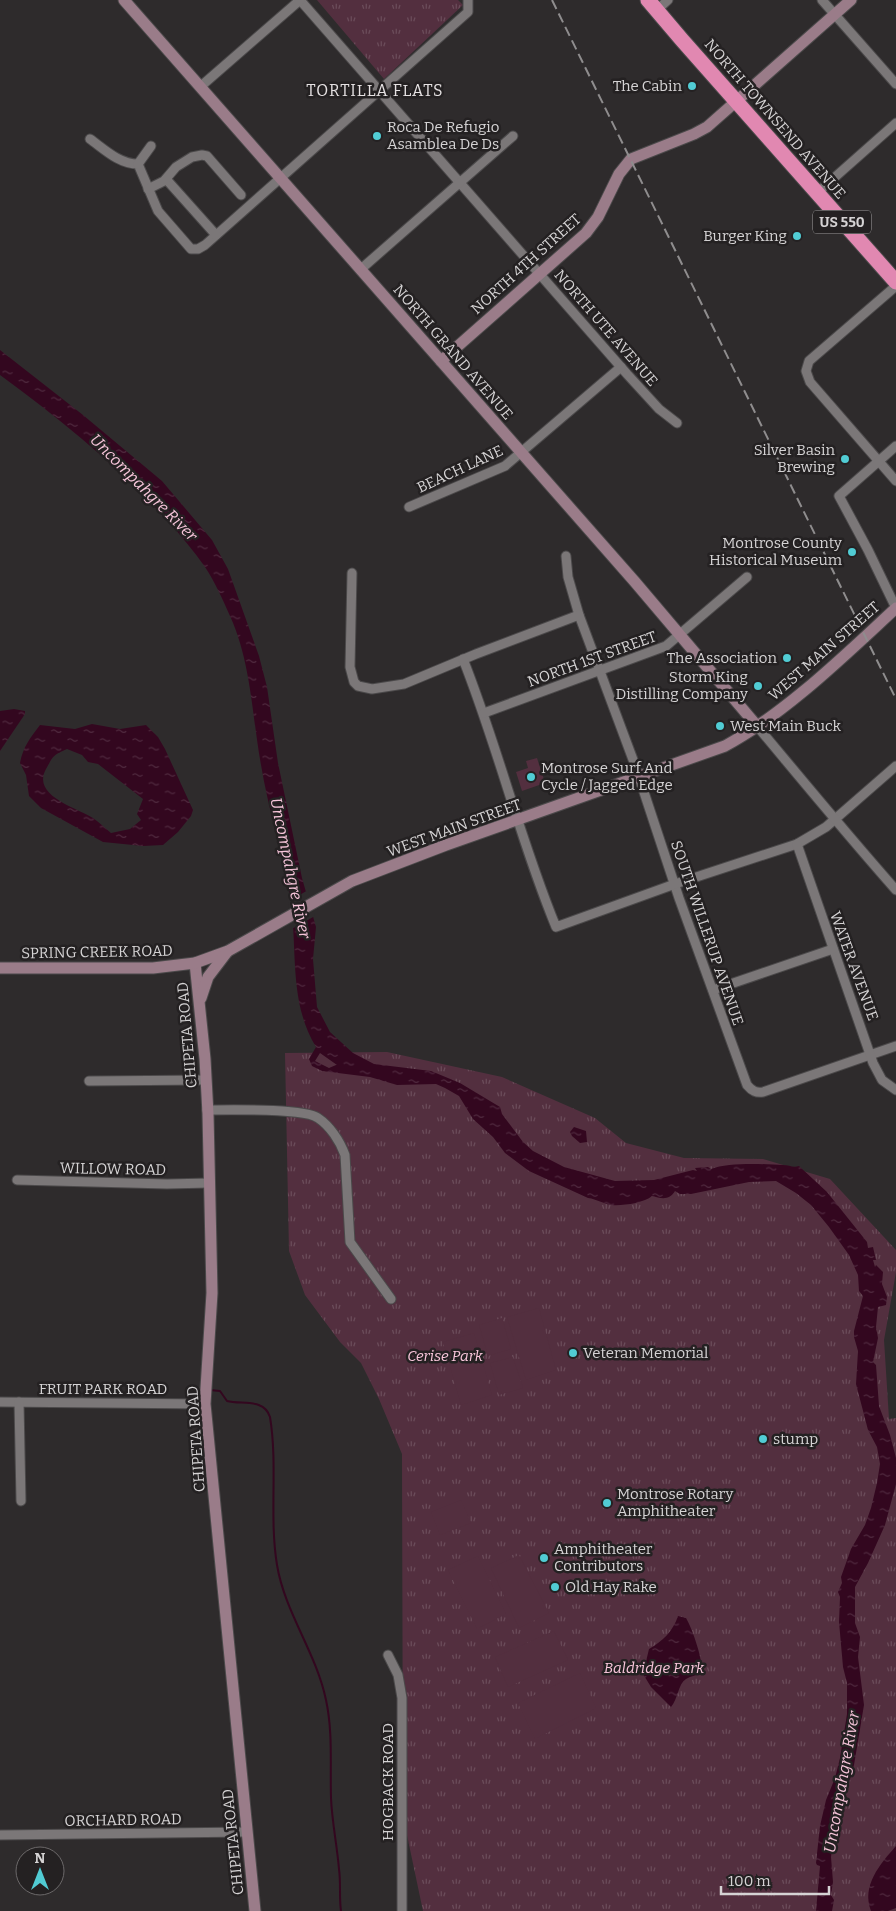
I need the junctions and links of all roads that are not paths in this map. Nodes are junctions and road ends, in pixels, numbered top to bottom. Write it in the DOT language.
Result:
graph roads {
  1 [pos="124,0"];
  2 [pos="300,0"];
  3 [pos="468,0"];
  4 [pos="822,0"];
  5 [pos="851,0"];
  6 [pos="658,3"];
  7 [pos="835,14"];
  8 [pos="896,84"];
  9 [pos="200,87"];
  10 [pos="379,91"];
  11 [pos="737,102"];
  12 [pos="896,123"];
  13 [pos="513,136"];
  14 [pos="90,139"];
  15 [pos="151,146"];
  16 [pos="138,164"];
  17 [pos="166,179"];
  18 [pos="280,179"];
  19 [pos="460,182"];
  20 [pos="148,190"];
  21 [pos="817,193"];
  22 [pos="241,194"];
  23 [pos="216,235"];
  24 [pos="360,269"];
  25 [pos="540,273"];
  26 [pos="896,284"];
  27 [pos="441,361"];
  28 [pos="621,366"];
  29 [pos="677,423"];
  30 [pos="896,446"];
  31 [pos="521,453"];
  32 [pos="879,460"];
  33 [pos="896,481"];
  34 [pos="409,507"];
  35 [pos="566,556"];
  36 [pos="352,573"];
  37 [pos="746,578"];
  38 [pos="896,608"];
  39 [pos="579,615"];
  40 [pos="679,636"];
  41 [pos="463,660"];
  42 [pos="600,672"];
  43 [pos="484,713"];
  44 [pos="757,726"];
  45 [pos="896,766"];
  46 [pos="638,777"];
  47 [pos="836,819"];
  48 [pos="518,820"];
  49 [pos="797,844"];
  50 [pos="674,884"];
  51 [pos="896,890"];
  52 [pos="833,949"];
  53 [pos="228,951"];
  54 [pos="195,963"];
  55 [pos="0,968"];
  56 [pos="713,990"];
  57 [pos="200,1017"];
  58 [pos="896,1046"];
  59 [pos="871,1054"];
  60 [pos="206,1080"];
  61 [pos="89,1081"];
  62 [pos="896,1090"];
  63 [pos="208,1110"];
  64 [pos="17,1180"];
  65 [pos="209,1183"];
  66 [pos="391,1299"];
  67 [pos="0,1402"];
  68 [pos="19,1402"];
  69 [pos="205,1404"];
  70 [pos="21,1501"];
  71 [pos="388,1655"];
  72 [pos="247,1832"];
  73 [pos="0,1835"];
  74 [pos="255,1911"];
  75 [pos="402,1911"];
  1 -- 9 [label="street, NORTH GRAND AVENUE"];
  2 -- 9 [label="street"];
  2 -- 10 [label="street, NORTH UTE AVENUE"];
  3 -- 10 [label="street"];
  4 -- 7 [label="street"];
  5 -- 7 [label="street, NORTH 4TH STREET"];
  6 -- 11 [label="highway, NORTH TOWNSEND AVENUE / US 550"];
  7 -- 8 [label="street"];
  7 -- 11 [label="street, NORTH 4TH STREET"];
  9 -- 18 [label="street, NORTH GRAND AVENUE"];
  10 -- 18 [label="street"];
  10 -- 19 [label="street, NORTH UTE AVENUE"];
  11 -- 21 [label="highway, NORTH TOWNSEND AVENUE / US 550"];
  11 -- 25 [label="street, NORTH 4TH STREET"];
  12 -- 21 [label="street"];
  13 -- 19 [label="street"];
  14 -- 16 [label="street"];
  15 -- 16 [label="street"];
  16 -- 20 [label="street"];
  17 -- 20 [label="street"];
  17 -- 22 [label="street"];
  17 -- 23 [label="street"];
  18 -- 23 [label="street"];
  18 -- 24 [label="street, NORTH GRAND AVENUE"];
  19 -- 24 [label="street"];
  19 -- 25 [label="street, NORTH UTE AVENUE"];
  20 -- 23 [label="street"];
  21 -- 26 [label="highway, NORTH TOWNSEND AVENUE / US 550"];
  24 -- 27 [label="street, NORTH GRAND AVENUE"];
  25 -- 27 [label="street, NORTH 4TH STREET"];
  25 -- 28 [label="street, NORTH UTE AVENUE"];
  26 -- 32 [label="street"];
  27 -- 31 [label="street, NORTH GRAND AVENUE"];
  28 -- 29 [label="street, NORTH UTE AVENUE"];
  28 -- 31 [label="street, BEACH LANE"];
  30 -- 32 [label="street"];
  31 -- 34 [label="street, BEACH LANE"];
  31 -- 40 [label="street, NORTH GRAND AVENUE"];
  32 -- 33 [label="street"];
  32 -- 38 [label="street"];
  35 -- 39 [label="street, SOUTH WILLERUP AVENUE"];
  36 -- 41 [label="street"];
  37 -- 40 [label="street, NORTH 1ST STREET"];
  38 -- 44 [label="street, WEST MAIN STREET"];
  39 -- 41 [label="street"];
  39 -- 42 [label="street, SOUTH WILLERUP AVENUE"];
  40 -- 42 [label="street, NORTH 1ST STREET"];
  40 -- 44 [label="street, NORTH GRAND AVENUE"];
  41 -- 43 [label="street"];
  42 -- 43 [label="street, NORTH 1ST STREET"];
  42 -- 46 [label="street, SOUTH WILLERUP AVENUE"];
  43 -- 48 [label="street"];
  44 -- 46 [label="street, WEST MAIN STREET"];
  44 -- 47 [label="street"];
  45 -- 47 [label="street"];
  46 -- 48 [label="street, WEST MAIN STREET"];
  46 -- 50 [label="street, SOUTH WILLERUP AVENUE"];
  47 -- 49 [label="street"];
  47 -- 51 [label="street"];
  48 -- 50 [label="street"];
  48 -- 53 [label="street, WEST MAIN STREET"];
  49 -- 50 [label="street"];
  49 -- 52 [label="street, WATER AVENUE"];
  50 -- 56 [label="street, SOUTH WILLERUP AVENUE"];
  52 -- 56 [label="street"];
  52 -- 59 [label="street, WATER AVENUE"];
  53 -- 54 [label="street, WEST MAIN STREET"];
  53 -- 57 [label="street"];
  54 -- 55 [label="street, SPRING CREEK ROAD"];
  54 -- 57 [label="street, CHIPETA ROAD"];
  56 -- 59 [label="street, SOUTH WILLERUP AVENUE"];
  57 -- 60 [label="street, CHIPETA ROAD"];
  58 -- 59 [label="street"];
  59 -- 62 [label="street, WATER AVENUE"];
  60 -- 61 [label="street"];
  60 -- 63 [label="street, CHIPETA ROAD"];
  63 -- 65 [label="street, CHIPETA ROAD"];
  63 -- 66 [label="street"];
  64 -- 65 [label="street, WILLOW ROAD"];
  65 -- 69 [label="street, CHIPETA ROAD"];
  67 -- 68 [label="street, FRUIT PARK ROAD"];
  68 -- 69 [label="street, FRUIT PARK ROAD"];
  68 -- 70 [label="street"];
  69 -- 72 [label="street, CHIPETA ROAD"];
  71 -- 75 [label="street, HOGBACK ROAD"];
  72 -- 73 [label="street, ORCHARD ROAD"];
  72 -- 74 [label="street, CHIPETA ROAD"];
}
